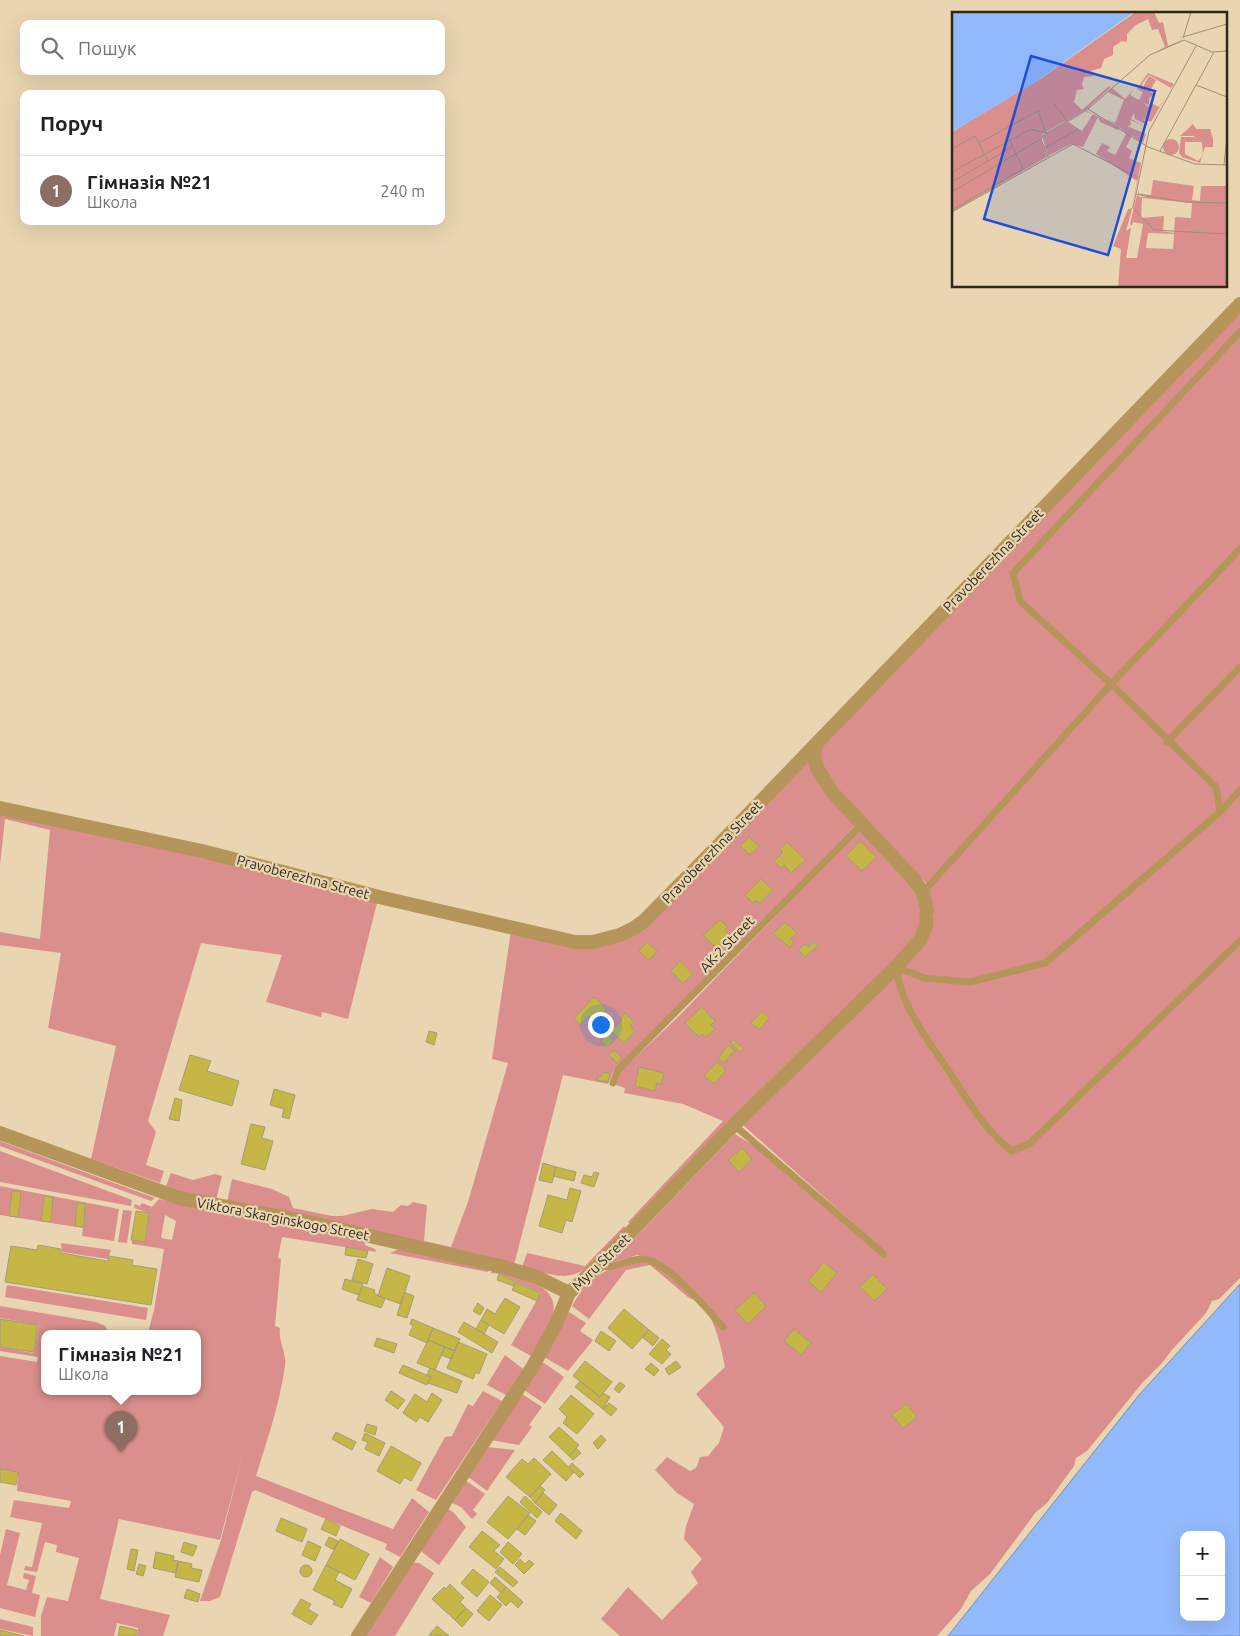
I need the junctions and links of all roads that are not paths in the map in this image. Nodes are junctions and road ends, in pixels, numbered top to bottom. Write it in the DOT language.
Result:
graph roads {
  1 [pos="1240,304"];
  2 [pos="1240,332"];
  3 [pos="1240,549"];
  4 [pos="1240,666"];
  5 [pos="1111,684"];
  6 [pos="1168,742"];
  7 [pos="816,745"];
  8 [pos="794,768"];
  9 [pos="817,768"];
  10 [pos="1240,790"];
  11 [pos="0,808"];
  12 [pos="1220,812"];
  13 [pos="862,824"];
  14 [pos="924,892"];
  15 [pos="1240,941"];
  16 [pos="896,967"];
  17 [pos="613,1082"];
  18 [pos="734,1125"];
  19 [pos="0,1133"];
  20 [pos="884,1254"];
  21 [pos="598,1266"];
  22 [pos="569,1294"];
  23 [pos="723,1327"];
  24 [pos="358,1636"];
  1 -- 7 [label="street, Pravoberezhna Street"];
  2 -- 5 [label="lane"];
  3 -- 5 [label="lane"];
  4 -- 6 [label="lane"];
  5 -- 6 [label="lane"];
  5 -- 14 [label="lane"];
  6 -- 12 [label="lane"];
  7 -- 8 [label="street, Pravoberezhna Street"];
  7 -- 9 [label="street"];
  8 -- 9 [label="street"];
  8 -- 11 [label="street, Pravoberezhna Street"];
  9 -- 13 [label="street"];
  10 -- 12 [label="lane"];
  12 -- 16 [label="lane"];
  13 -- 14 [label="street"];
  13 -- 17 [label="lane, AK-2 Street"];
  14 -- 16 [label="street, Myru Street"];
  15 -- 16 [label="lane"];
  16 -- 18 [label="street, Myru Street"];
  18 -- 20 [label="lane"];
  18 -- 21 [label="street, Myru Street"];
  19 -- 22 [label="street, Viktora Skarginskogo Street"];
  21 -- 22 [label="street, Myru Street"];
  21 -- 23 [label="lane"];
  22 -- 24 [label="street, Myru Street"];
}
